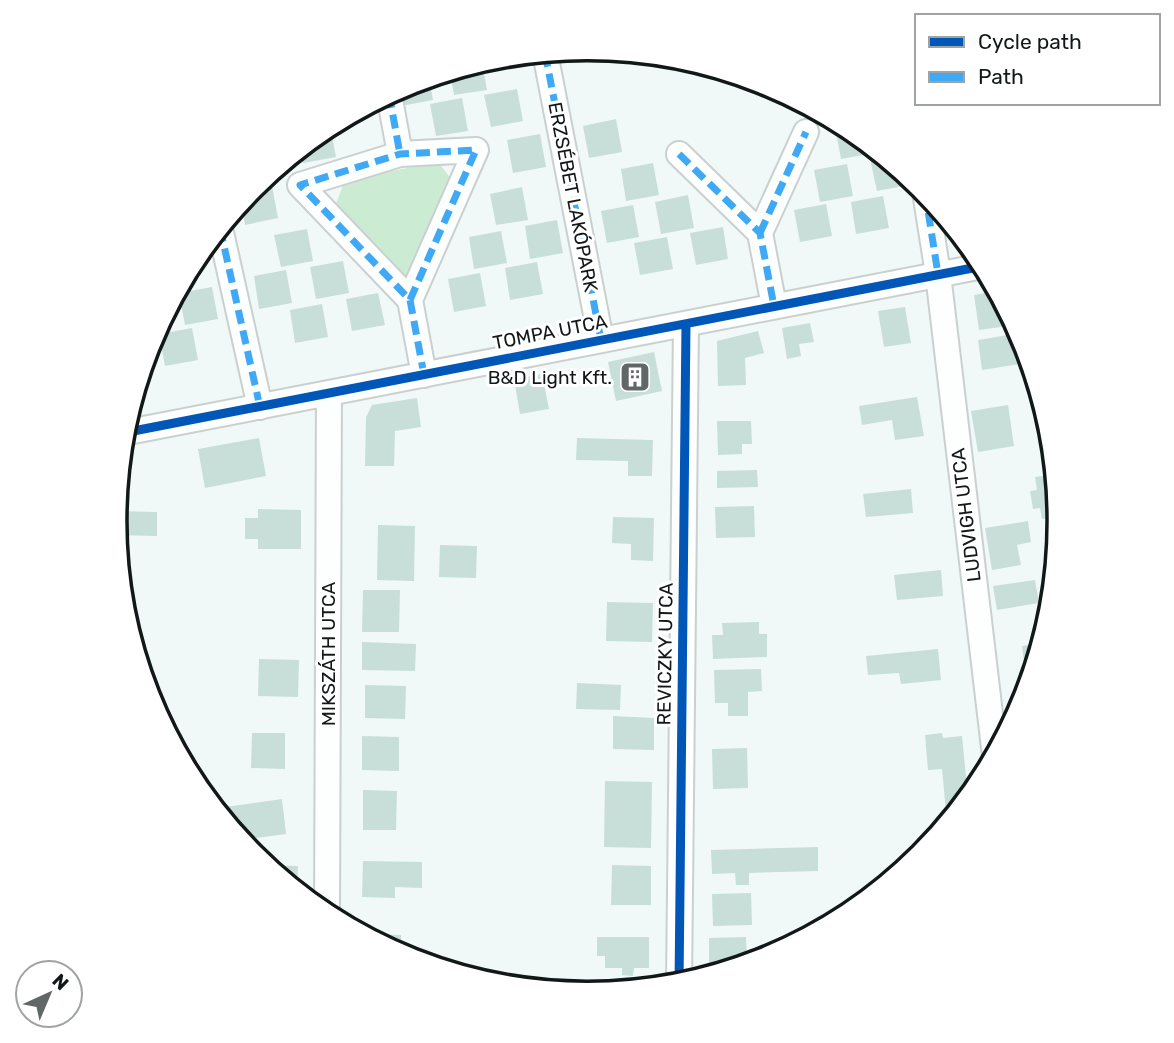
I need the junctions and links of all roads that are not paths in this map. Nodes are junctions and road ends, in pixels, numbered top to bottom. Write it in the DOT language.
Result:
graph roads {
  1 [pos="547,63"];
  2 [pos="391,105"];
  3 [pos="806,132"];
  4 [pos="400,154"];
  5 [pos="679,154"];
  6 [pos="928,213"];
  7 [pos="760,233"];
  8 [pos="223,240"];
  9 [pos="971,268"];
  10 [pos="938,274"];
  11 [pos="410,300"];
  12 [pos="774,306"];
  13 [pos="686,324"];
  14 [pos="601,340"];
  15 [pos="424,375"];
  16 [pos="329,393"];
  17 [pos="260,407"];
  18 [pos="136,430"];
  19 [pos="993,739"];
  20 [pos="327,901"];
  21 [pos="679,972"];
  1 -- 14 [label="street, ERZSÉBET LAKÓPARK"];
  2 -- 4 [label="street"];
  3 -- 7 [label="street"];
  4 -- 11 [label="street"];
  4 -- 11 [label="street"];
  5 -- 7 [label="street"];
  6 -- 10 [label="street, LUDVIGH UTCA"];
  7 -- 12 [label="street"];
  8 -- 17 [label="street"];
  9 -- 10 [label="street, TOMPA UTCA"];
  10 -- 12 [label="street, TOMPA UTCA"];
  10 -- 19 [label="street, LUDVIGH UTCA"];
  11 -- 15 [label="street"];
  12 -- 13 [label="street, TOMPA UTCA"];
  13 -- 14 [label="street, TOMPA UTCA"];
  13 -- 21 [label="street, REVICZKY UTCA"];
  14 -- 15 [label="street, TOMPA UTCA"];
  15 -- 16 [label="street, TOMPA UTCA"];
  16 -- 17 [label="street, TOMPA UTCA"];
  16 -- 20 [label="street, MIKSZÁTH UTCA"];
  17 -- 18 [label="street, TOMPA UTCA"];
}
